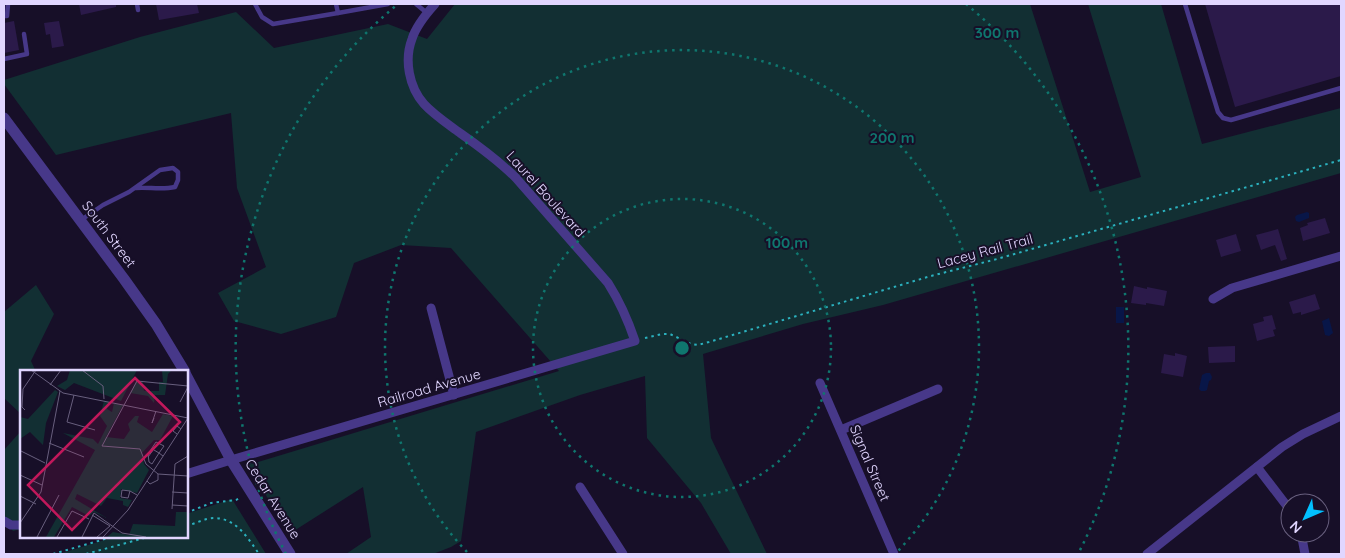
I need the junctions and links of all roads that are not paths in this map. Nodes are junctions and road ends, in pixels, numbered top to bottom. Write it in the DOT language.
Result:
graph roads {
  1 [pos="8,4"];
  2 [pos="137,4"];
  3 [pos="256,4"];
  4 [pos="336,4"];
  5 [pos="388,4"];
  6 [pos="416,4"];
  7 [pos="435,4"];
  8 [pos="1186,4"];
  9 [pos="138,10"];
  10 [pos="427,12"];
  11 [pos="338,13"];
  12 [pos="4,16"];
  13 [pos="24,34"];
  14 [pos="4,59"];
  15 [pos="1341,88"];
  16 [pos="4,118"];
  17 [pos="136,188"];
  18 [pos="80,220"];
  19 [pos="1341,256"];
  20 [pos="1213,299"];
  21 [pos="431,308"];
  22 [pos="635,341"];
  23 [pos="183,370"];
  24 [pos="188,379"];
  25 [pos="820,383"];
  26 [pos="938,389"];
  27 [pos="454,395"];
  28 [pos="1341,416"];
  29 [pos="841,430"];
  30 [pos="231,460"];
  31 [pos="1258,466"];
  32 [pos="188,473"];
  33 [pos="580,487"];
  34 [pos="1280,496"];
  35 [pos="4,521"];
  36 [pos="20,525"];
  37 [pos="290,554"];
  38 [pos="623,554"];
  39 [pos="894,554"];
  40 [pos="1147,554"];
  1 -- 12 [label="lane"];
  2 -- 9 [label="lane"];
  3 -- 11 [label="lane"];
  4 -- 11 [label="lane"];
  5 -- 11 [label="lane"];
  6 -- 10 [label="lane"];
  7 -- 10 [label="street, Laurel Boulevard"];
  8 -- 15 [label="lane"];
  10 -- 22 [label="street, Laurel Boulevard"];
  13 -- 14 [label="lane"];
  16 -- 18 [label="street, South Street"];
  17 -- 17 [label="lane"];
  17 -- 18 [label="lane"];
  18 -- 23 [label="street, South Street"];
  19 -- 20 [label="street"];
  21 -- 27 [label="street"];
  22 -- 27 [label="street, Railroad Avenue"];
  24 -- 30 [label="street, South Street"];
  25 -- 29 [label="street, Signal Street"];
  26 -- 29 [label="street"];
  27 -- 30 [label="street, Railroad Avenue"];
  28 -- 31 [label="street"];
  29 -- 39 [label="street, Signal Street"];
  30 -- 32 [label="street, Railroad Avenue"];
  30 -- 37 [label="street, Cedar Avenue"];
  31 -- 34 [label="street"];
  31 -- 40 [label="street"];
  33 -- 38 [label="street"];
  35 -- 36 [label="street"];
}
